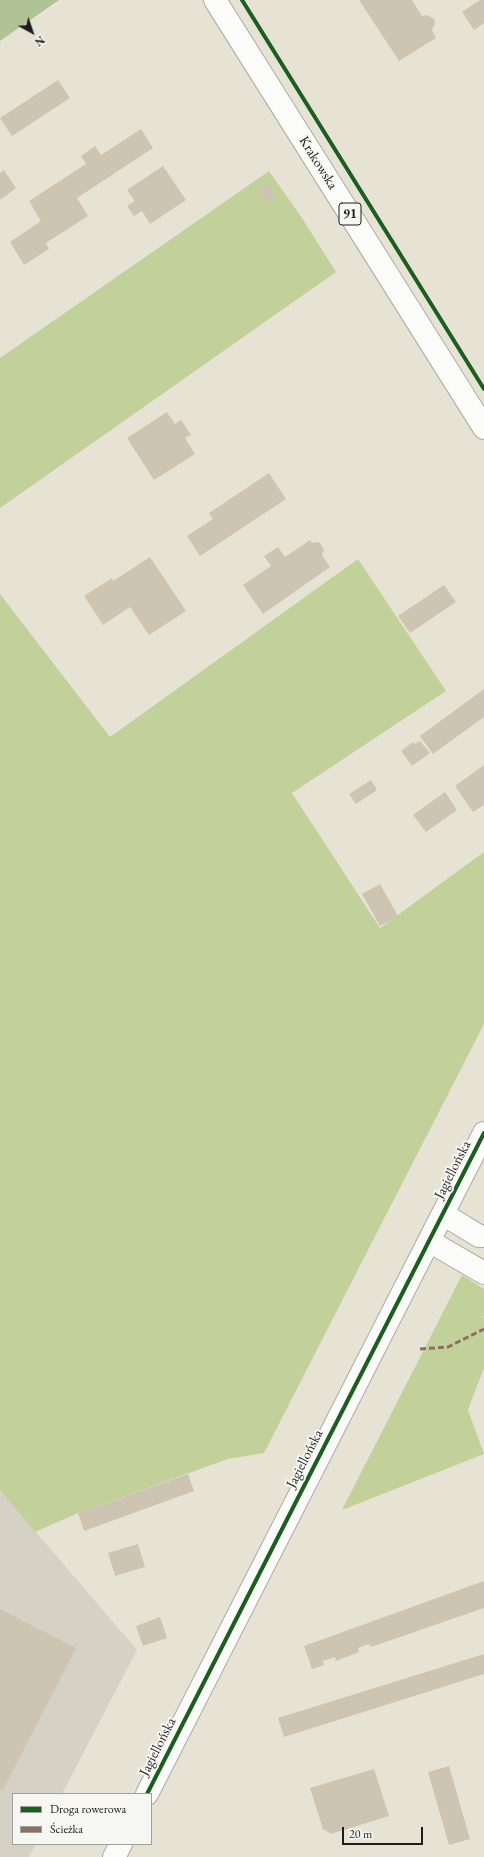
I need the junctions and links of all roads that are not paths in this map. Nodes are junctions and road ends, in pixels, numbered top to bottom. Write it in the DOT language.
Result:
graph roads {
  1 [pos="215,0"];
  2 [pos="484,428"];
  3 [pos="484,1133"];
  4 [pos="443,1214"];
  5 [pos="484,1236"];
  6 [pos="429,1240"];
  7 [pos="484,1273"];
  8 [pos="148,1793"];
  9 [pos="120,1845"];
  10 [pos="114,1857"];
  1 -- 2 [label="street, Krakowska / 91"];
  3 -- 4 [label="street, Jagiellońska"];
  4 -- 5 [label="street"];
  4 -- 6 [label="street, Jagiellońska"];
  6 -- 7 [label="street"];
  6 -- 8 [label="street, Jagiellońska"];
  9 -- 10 [label="street"];
}
